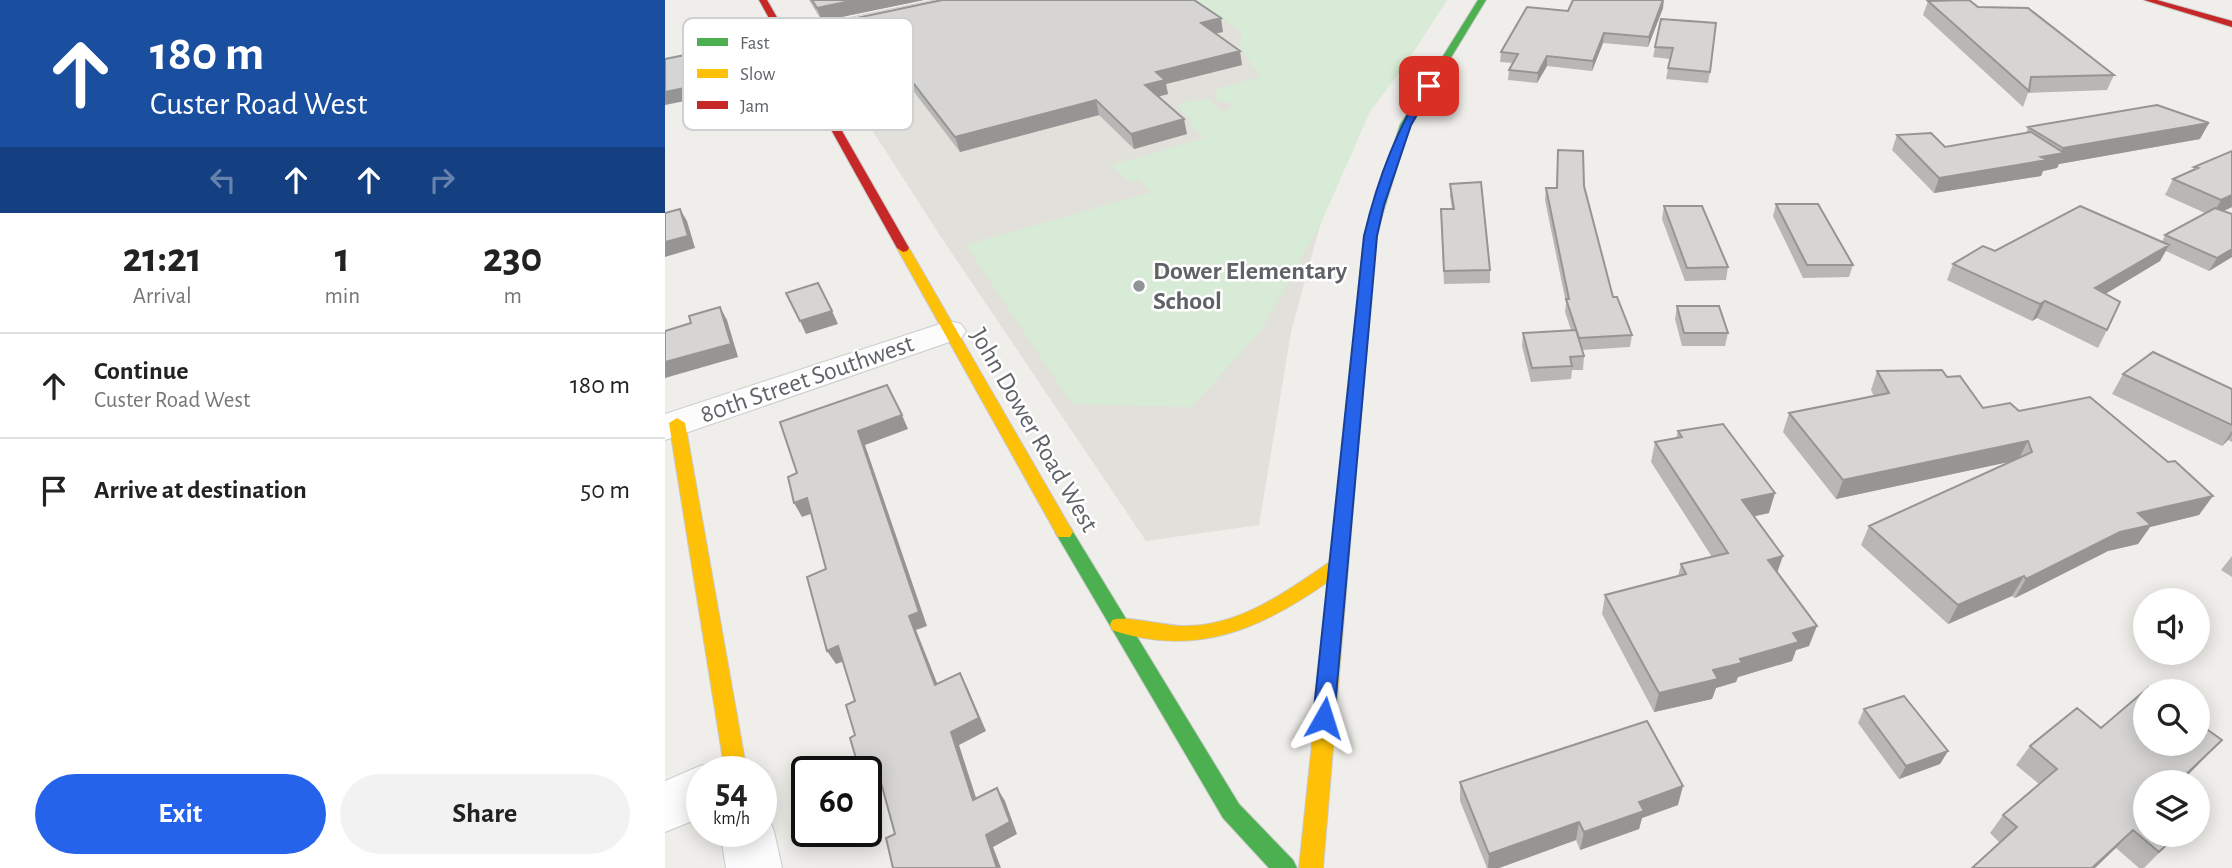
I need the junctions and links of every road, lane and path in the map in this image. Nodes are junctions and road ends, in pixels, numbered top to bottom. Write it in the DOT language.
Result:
graph roads {
  1 [pos="763,0"];
  2 [pos="967,0"];
  3 [pos="1482,0"];
  4 [pos="2148,0"];
  5 [pos="774,18"];
  6 [pos="881,18"];
  7 [pos="2232,24"];
  8 [pos="835,130"];
  9 [pos="949,331"];
  10 [pos="671,425"];
  11 [pos="1339,565"];
  12 [pos="1119,625"];
  13 [pos="733,756"];
  14 [pos="686,797"];
  15 [pos="665,807"];
  16 [pos="750,847"];
  17 [pos="754,868"];
  18 [pos="1285,868"];
  19 [pos="1311,868"];
  1 -- 5 [label="street, John Dower Road West"];
  2 -- 6 [label="street"];
  3 -- 11 [label="street"];
  4 -- 7 [label="street"];
  8 -- 9 [label="street, John Dower Road West"];
  9 -- 10 [label="street, 80th Street Southwest"];
  9 -- 12 [label="street, John Dower Road West"];
  10 -- 13 [label="street"];
  11 -- 12 [label="street"];
  11 -- 19 [label="street"];
  12 -- 18 [label="street, John Dower Road West"];
  14 -- 15 [label="street"];
  16 -- 17 [label="street"];
}
